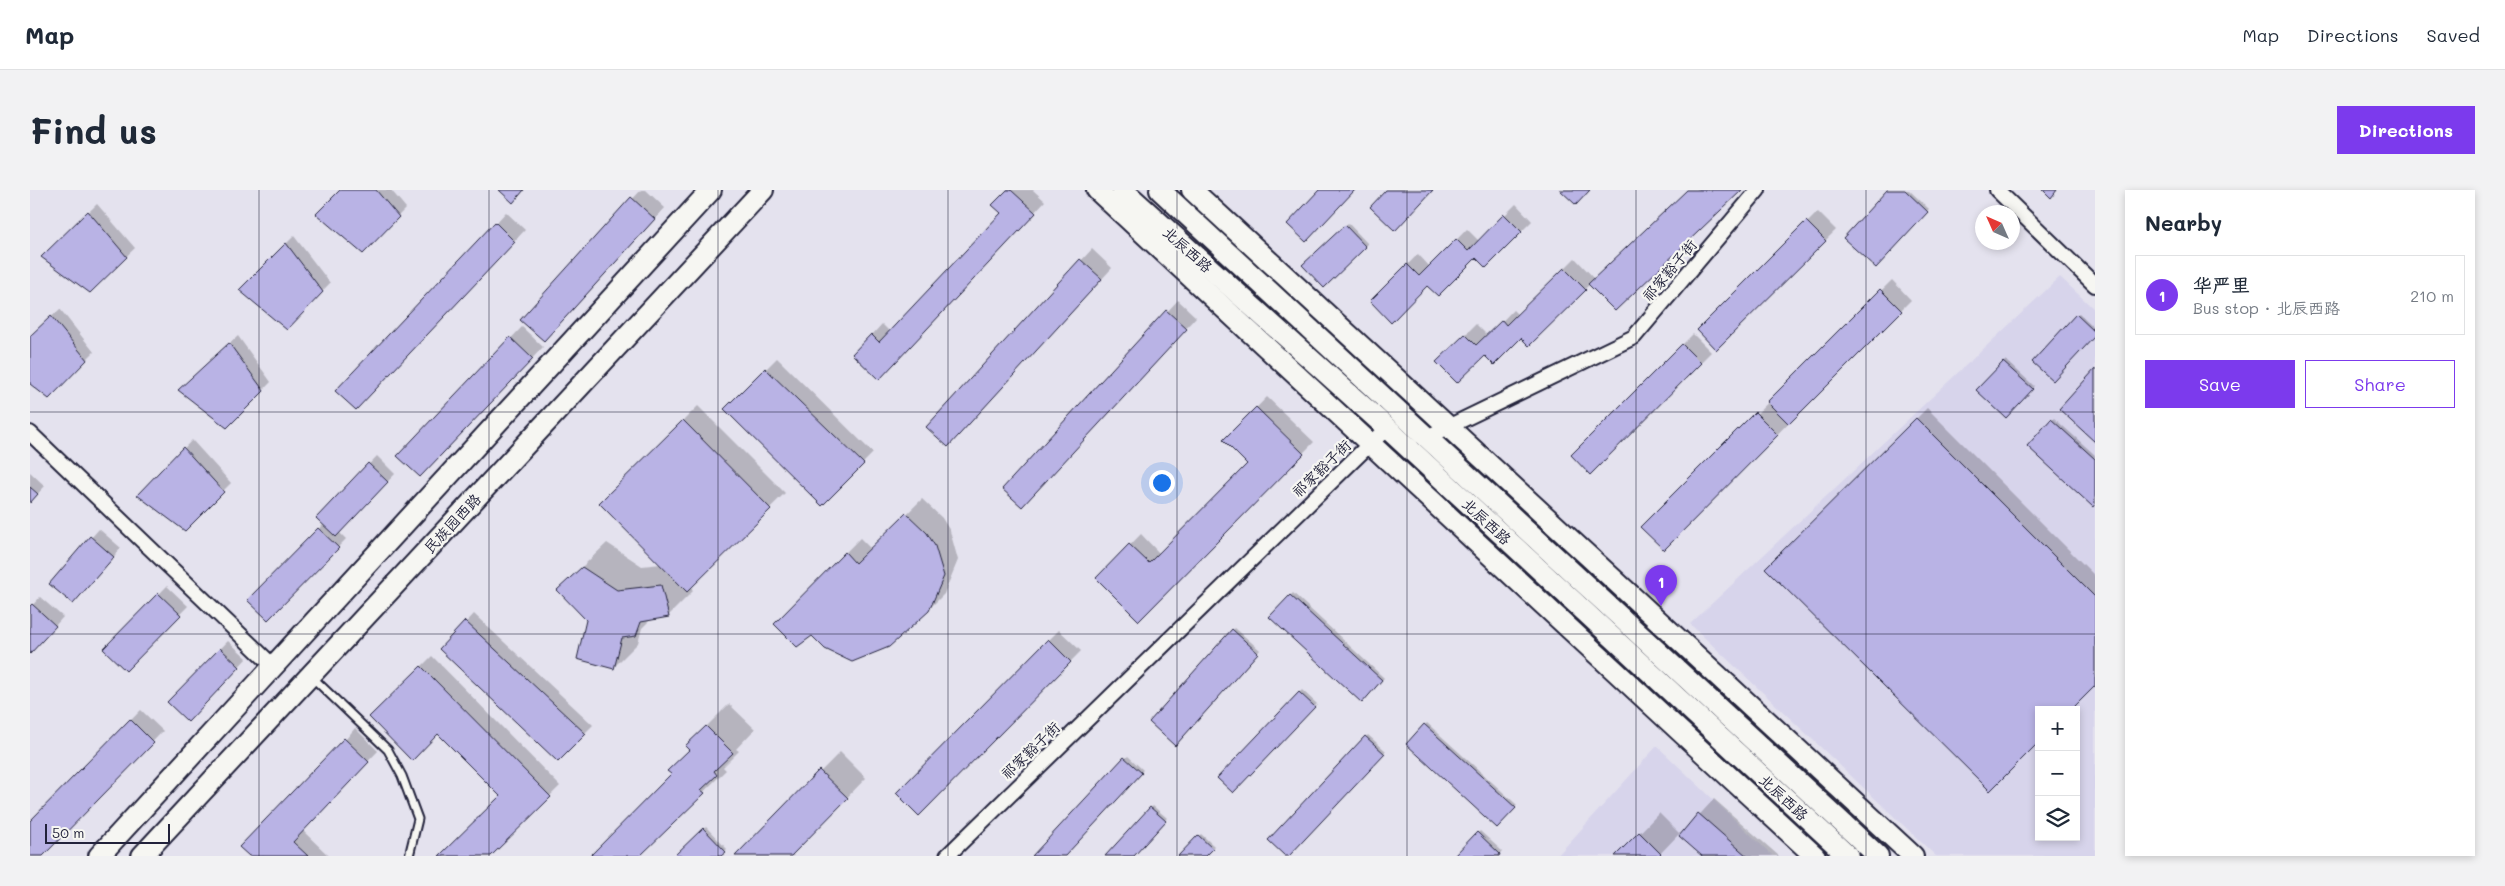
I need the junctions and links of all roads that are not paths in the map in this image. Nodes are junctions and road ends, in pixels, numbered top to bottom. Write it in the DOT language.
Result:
graph roads {
  1 [pos="711,190"];
  2 [pos="763,190"];
  3 [pos="1097,190"];
  4 [pos="1123,190"];
  5 [pos="1160,190"];
  6 [pos="1192,190"];
  7 [pos="1758,190"];
  8 [pos="1997,190"];
  9 [pos="2095,285"];
  10 [pos="1448,427"];
  11 [pos="1387,428"];
  12 [pos="30,433"];
  13 [pos="1427,437"];
  14 [pos="1372,442"];
  15 [pos="274,667"];
  16 [pos="310,675"];
  17 [pos="99,856"];
  18 [pos="142,856"];
  19 [pos="409,856"];
  20 [pos="946,856"];
  21 [pos="1814,856"];
  22 [pos="1848,856"];
  23 [pos="1878,856"];
  24 [pos="1913,856"];
  1 -- 15 [label="main road"];
  2 -- 16 [label="main road, 民族园西路"];
  3 -- 14 [label="main road, 北辰西路"];
  4 -- 11 [label="main road, 北辰西路"];
  5 -- 13 [label="main road, 北辰西路"];
  6 -- 10 [label="main road"];
  7 -- 10 [label="street, 祁家豁子街"];
  8 -- 9 [label="street"];
  10 -- 13 [label="street, 祁家豁子街"];
  10 -- 24 [label="main road"];
  11 -- 13 [label="street"];
  11 -- 14 [label="street, 祁家豁子街"];
  11 -- 22 [label="main road, 北辰西路"];
  12 -- 15 [label="street"];
  13 -- 23 [label="main road, 北辰西路"];
  14 -- 20 [label="street, 祁家豁子街"];
  14 -- 21 [label="main road, 北辰西路"];
  15 -- 17 [label="main road"];
  16 -- 18 [label="main road, 民族园西路"];
  16 -- 19 [label="lane"];
}
